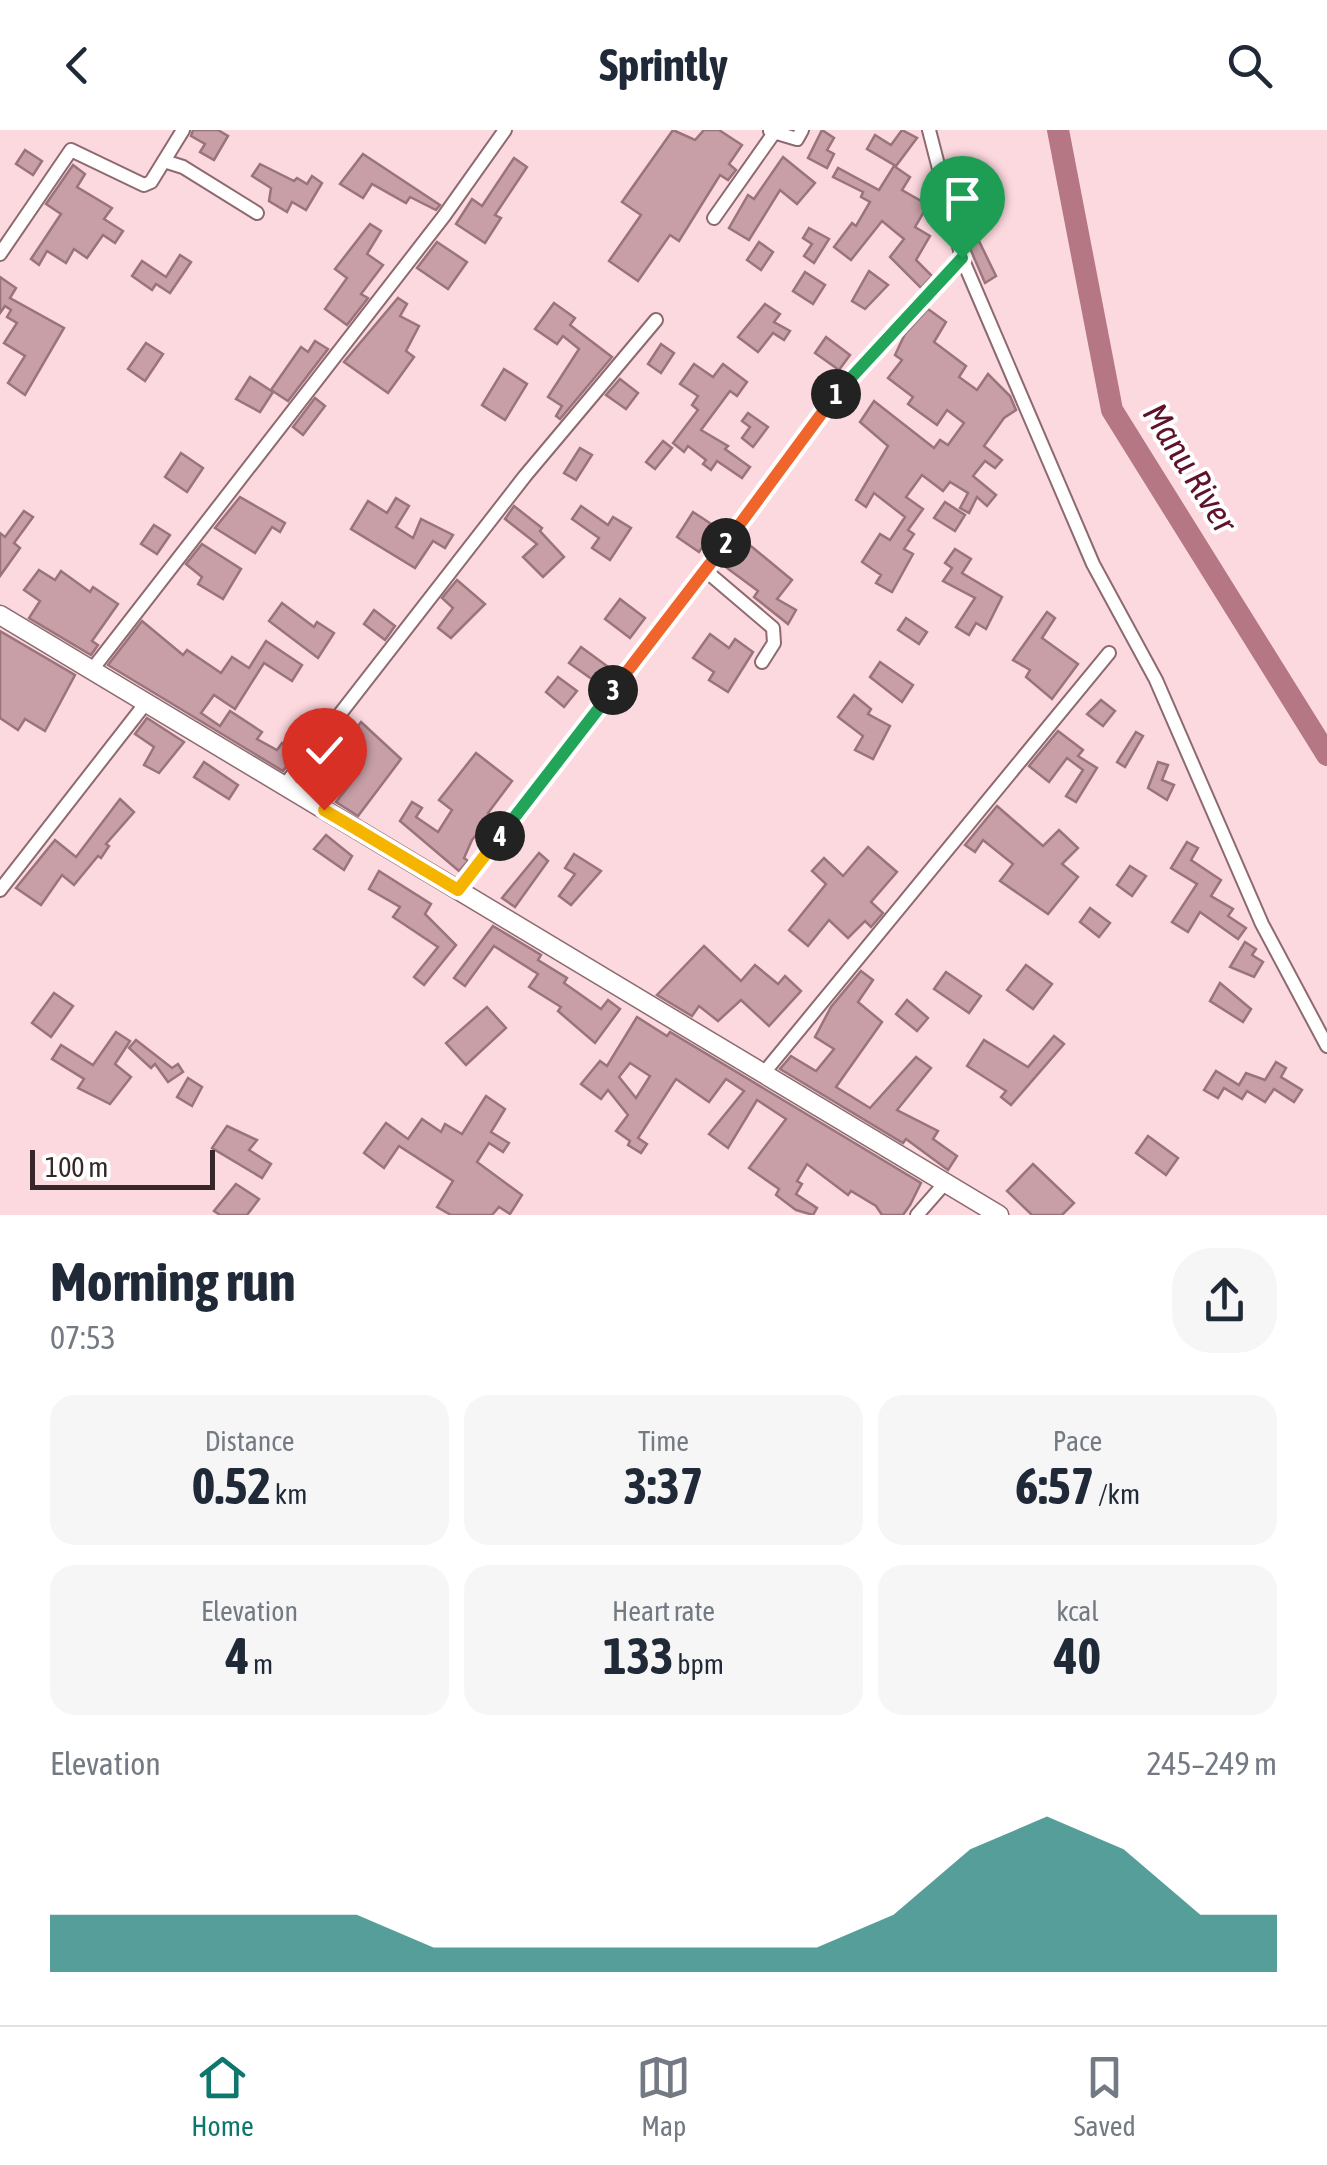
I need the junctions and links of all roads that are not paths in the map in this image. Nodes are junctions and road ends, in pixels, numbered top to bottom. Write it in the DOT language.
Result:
graph roads {
  1 [pos="184,130"];
  2 [pos="505,130"];
  3 [pos="802,130"];
  4 [pos="929,130"];
  5 [pos="771,132"];
  6 [pos="164,161"];
  7 [pos="256,213"];
  8 [pos="714,218"];
  9 [pos="0,254"];
  10 [pos="962,258"];
  11 [pos="656,320"];
  12 [pos="706,570"];
  13 [pos="0,615"];
  14 [pos="1109,653"];
  15 [pos="762,662"];
  16 [pos="91,671"];
  17 [pos="145,704"];
  18 [pos="284,786"];
  19 [pos="0,890"];
  20 [pos="458,890"];
  21 [pos="1327,1046"];
  22 [pos="763,1074"];
  23 [pos="945,1183"];
  24 [pos="917,1215"];
  25 [pos="999,1215"];
  1 -- 6 [label="street"];
  2 -- 16 [label="street"];
  3 -- 5 [label="street"];
  4 -- 10 [label="street"];
  5 -- 8 [label="street"];
  6 -- 7 [label="street"];
  6 -- 9 [label="street"];
  10 -- 12 [label="street"];
  10 -- 21 [label="street"];
  11 -- 18 [label="street"];
  12 -- 15 [label="street"];
  12 -- 20 [label="street"];
  13 -- 16 [label="main road"];
  14 -- 22 [label="street"];
  16 -- 17 [label="main road"];
  17 -- 18 [label="main road"];
  17 -- 19 [label="street"];
  18 -- 20 [label="main road"];
  20 -- 22 [label="main road"];
  22 -- 23 [label="main road"];
  23 -- 24 [label="street"];
  23 -- 25 [label="main road"];
}
